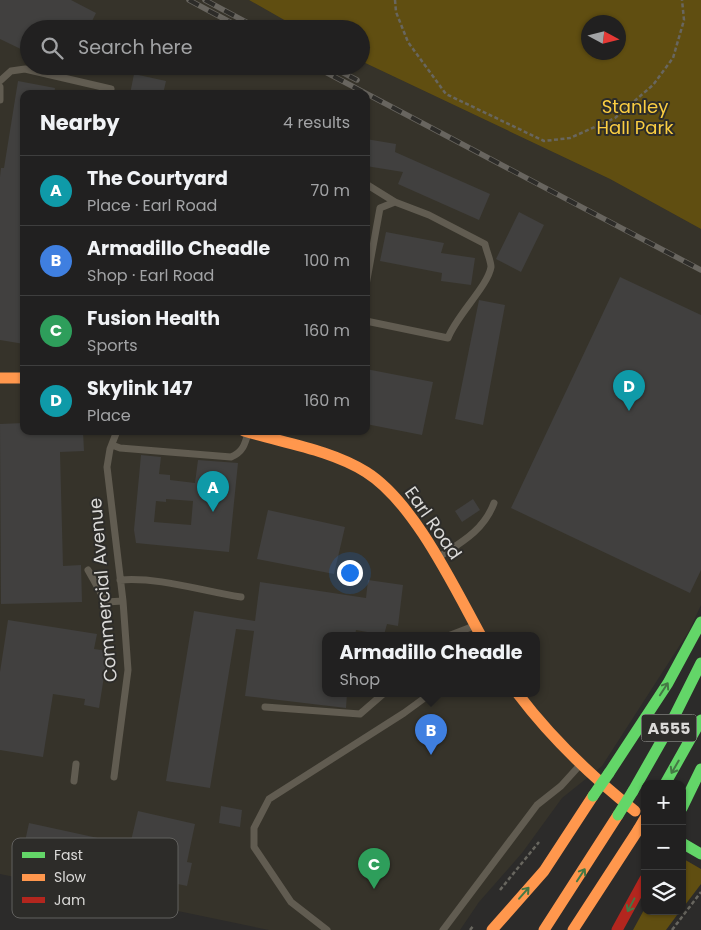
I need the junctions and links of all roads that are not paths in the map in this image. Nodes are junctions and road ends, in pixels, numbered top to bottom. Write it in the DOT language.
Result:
graph roads {
  1 [pos="20,70"];
  2 [pos="52,75"];
  3 [pos="0,81"];
  4 [pos="0,87"];
  5 [pos="111,88"];
  6 [pos="0,100"];
  7 [pos="370,187"];
  8 [pos="394,202"];
  9 [pos="370,263"];
  10 [pos="370,322"];
  11 [pos="0,378"];
  12 [pos="20,378"];
  13 [pos="116,435"];
  14 [pos="246,435"];
  15 [pos="279,436"];
  16 [pos="112,445"];
  17 [pos="494,503"];
  18 [pos="438,557"];
  19 [pos="88,570"];
  20 [pos="120,580"];
  21 [pos="241,596"];
  22 [pos="123,600"];
  23 [pos="701,622"];
  24 [pos="474,626"];
  25 [pos="458,632"];
  26 [pos="478,632"];
  27 [pos="701,663"];
  28 [pos="380,697"];
  29 [pos="426,697"];
  30 [pos="520,697"];
  31 [pos="265,707"];
  32 [pos="701,720"];
  33 [pos="76,764"];
  34 [pos="580,765"];
  35 [pos="701,769"];
  36 [pos="114,776"];
  37 [pos="667,780"];
  38 [pos="74,781"];
  39 [pos="686,800"];
  40 [pos="641,815"];
  41 [pos="641,825"];
  42 [pos="686,845"];
  43 [pos="701,854"];
  44 [pos="641,887"];
  45 [pos="327,930"];
  46 [pos="443,930"];
  47 [pos="492,930"];
  48 [pos="544,930"];
  49 [pos="573,930"];
  50 [pos="618,930"];
  1 -- 3 [label="lane"];
  2 -- 5 [label="lane"];
  4 -- 6 [label="lane"];
  7 -- 8 [label="lane"];
  8 -- 9 [label="lane"];
  8 -- 10 [label="lane"];
  11 -- 12 [label="main road"];
  13 -- 16 [label="lane, Commercial Avenue"];
  14 -- 16 [label="lane"];
  15 -- 18 [label="main road, Earl Road"];
  16 -- 20 [label="lane, Commercial Avenue"];
  17 -- 18 [label="lane"];
  18 -- 24 [label="main road, Earl Road"];
  19 -- 22 [label="lane"];
  20 -- 21 [label="lane"];
  20 -- 22 [label="lane, Commercial Avenue"];
  22 -- 36 [label="lane, Commercial Avenue"];
  47 -- 23 [label="main road, one-way, bridge"];
  24 -- 25 [label="lane"];
  24 -- 26 [label="main road, Earl Road"];
  48 -- 27 [label="main road, A555, one-way, bridge"];
  28 -- 31 [label="lane"];
  29 -- 45 [label="lane"];
  30 -- 34 [label="main road"];
  32 -- 37 [label="main road, A555, one-way"];
  33 -- 38 [label="lane"];
  34 -- 40 [label="main road"];
  34 -- 46 [label="lane"];
  35 -- 39 [label="main road"];
  41 -- 49 [label="main road, bridge"];
  42 -- 43 [label="main road"];
  44 -- 50 [label="main road, one-way"];
}
